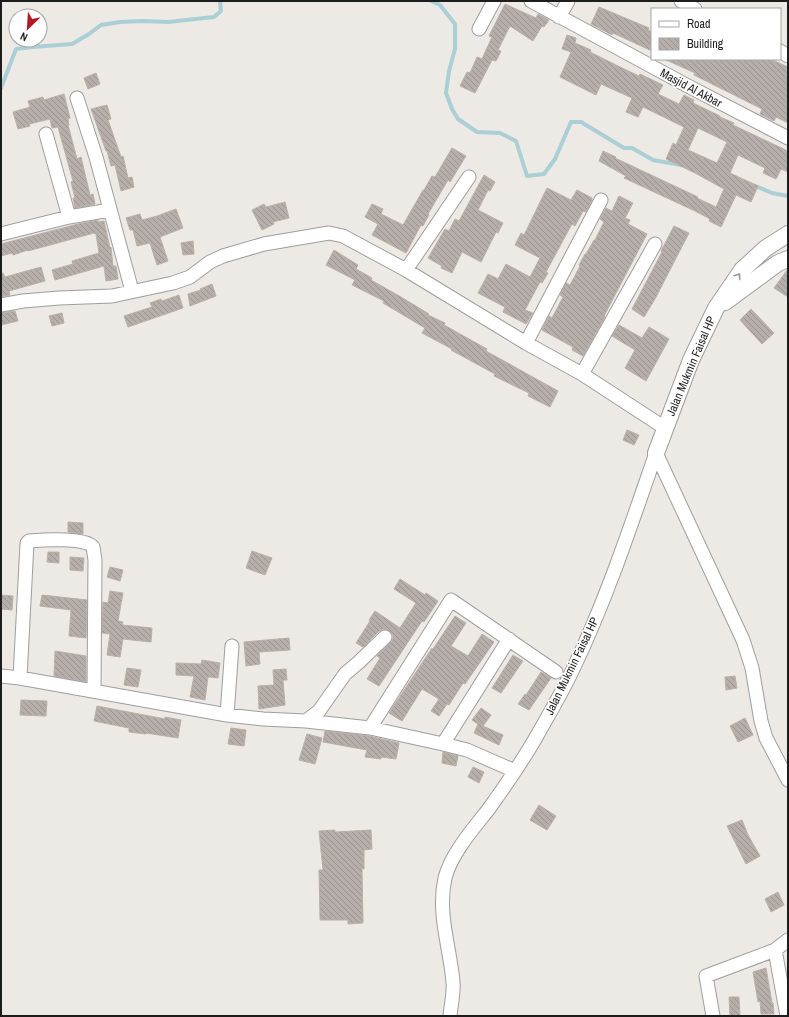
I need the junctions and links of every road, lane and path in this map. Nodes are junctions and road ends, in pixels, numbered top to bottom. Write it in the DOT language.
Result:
graph roads {
  1 [pos="494,1"];
  2 [pos="531,1"];
  3 [pos="568,1"];
  4 [pos="681,1"];
  5 [pos="693,8"];
  6 [pos="559,17"];
  7 [pos="479,29"];
  8 [pos="76,98"];
  9 [pos="46,134"];
  10 [pos="788,138"];
  11 [pos="469,177"];
  12 [pos="601,200"];
  13 [pos="110,210"];
  14 [pos="68,217"];
  15 [pos="1,234"];
  16 [pos="788,234"];
  17 [pos="655,244"];
  18 [pos="783,261"];
  19 [pos="406,270"];
  20 [pos="132,291"];
  21 [pos="1,305"];
  22 [pos="716,308"];
  23 [pos="526,342"];
  24 [pos="582,374"];
  25 [pos="665,428"];
  26 [pos="656,453"];
  27 [pos="385,637"];
  28 [pos="509,639"];
  29 [pos="232,646"];
  30 [pos="556,672"];
  31 [pos="1,676"];
  32 [pos="20,678"];
  33 [pos="94,691"];
  34 [pos="226,715"];
  35 [pos="306,721"];
  36 [pos="370,728"];
  37 [pos="443,744"];
  38 [pos="515,770"];
  39 [pos="788,780"];
  40 [pos="788,940"];
  41 [pos="776,950"];
  42 [pos="450,1016"];
  43 [pos="713,1016"];
  44 [pos="787,1016"];
  1 -- 7 [label="street"];
  2 -- 6 [label="street, Masjid Al Akbar"];
  3 -- 6 [label="street"];
  4 -- 5 [label="street"];
  6 -- 10 [label="street, Masjid Al Akbar"];
  8 -- 13 [label="street"];
  9 -- 14 [label="street"];
  11 -- 19 [label="street"];
  12 -- 23 [label="street"];
  13 -- 14 [label="street"];
  13 -- 20 [label="street"];
  14 -- 15 [label="street"];
  22 -- 16 [label="street, Jalan Mukmin Faisal HP, one-way"];
  17 -- 24 [label="street"];
  18 -- 22 [label="street, Jalan Mukmin Faisal HP"];
  19 -- 20 [label="street"];
  19 -- 23 [label="street"];
  20 -- 21 [label="street"];
  22 -- 25 [label="street, Jalan Mukmin Faisal HP"];
  23 -- 24 [label="street"];
  24 -- 25 [label="street"];
  25 -- 26 [label="street, Jalan Mukmin Faisal HP"];
  26 -- 38 [label="street, Jalan Mukmin Faisal HP"];
  26 -- 39 [label="street"];
  27 -- 35 [label="street"];
  28 -- 30 [label="street"];
  28 -- 36 [label="street"];
  28 -- 37 [label="street"];
  29 -- 34 [label="street"];
  31 -- 32 [label="street"];
  32 -- 33 [label="street"];
  32 -- 33 [label="street"];
  33 -- 34 [label="street"];
  34 -- 35 [label="street"];
  35 -- 36 [label="street"];
  36 -- 37 [label="street"];
  37 -- 38 [label="street"];
  38 -- 42 [label="street, Jalan Mukmin Faisal HP"];
  40 -- 41 [label="street"];
  41 -- 43 [label="street"];
  41 -- 44 [label="street"];
}
